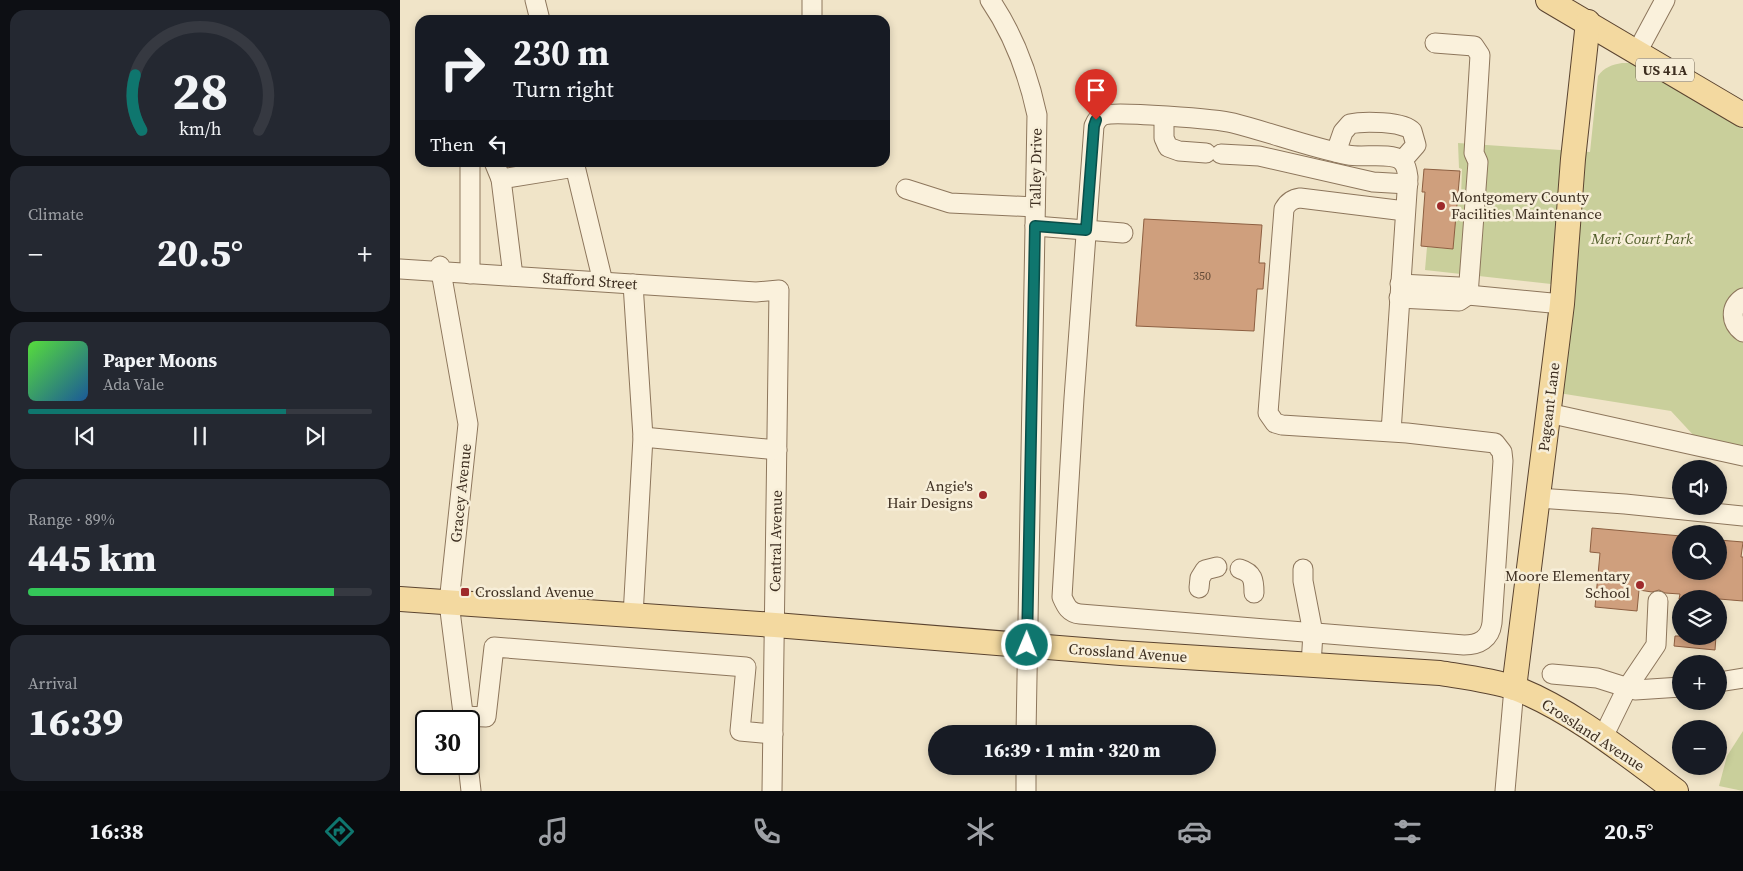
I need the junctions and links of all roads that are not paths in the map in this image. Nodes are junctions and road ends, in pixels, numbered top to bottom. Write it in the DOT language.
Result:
graph roads {
  1 [pos="536,0"];
  2 [pos="812,0"];
  3 [pos="990,0"];
  4 [pos="1548,0"];
  5 [pos="1665,0"];
  6 [pos="539,15"];
  7 [pos="812,15"];
  8 [pos="1588,22"];
  9 [pos="1436,43"];
  10 [pos="1636,54"];
  11 [pos="1743,115"];
  12 [pos="1164,117"];
  13 [pos="1247,127"];
  14 [pos="1336,152"];
  15 [pos="1259,156"];
  16 [pos="1402,161"];
  17 [pos="470,167"];
  18 [pos="549,167"];
  19 [pos="575,167"];
  20 [pos="497,171"];
  21 [pos="1408,184"];
  22 [pos="906,189"];
  23 [pos="1035,208"];
  24 [pos="1405,211"];
  25 [pos="1035,226"];
  26 [pos="1086,230"];
  27 [pos="1123,233"];
  28 [pos="400,269"];
  29 [pos="440,269"];
  30 [pos="470,274"];
  31 [pos="513,276"];
  32 [pos="602,278"];
  33 [pos="633,284"];
  34 [pos="779,290"];
  35 [pos="1400,291"];
  36 [pos="1468,295"];
  37 [pos="1743,298"];
  38 [pos="1562,304"];
  39 [pos="1743,332"];
  40 [pos="1548,413"];
  41 [pos="1391,432"];
  42 [pos="643,437"];
  43 [pos="777,450"];
  44 [pos="1743,456"];
  45 [pos="1538,498"];
  46 [pos="1743,516"];
  47 [pos="1217,567"];
  48 [pos="1240,569"];
  49 [pos="1304,569"];
  50 [pos="1200,588"];
  51 [pos="1254,593"];
  52 [pos="400,599"];
  53 [pos="1658,601"];
  54 [pos="450,603"];
  55 [pos="633,616"];
  56 [pos="775,626"];
  57 [pos="1313,633"];
  58 [pos="1027,645"];
  59 [pos="1311,665"];
  60 [pos="1552,674"];
  61 [pos="1743,678"];
  62 [pos="1727,681"];
  63 [pos="1514,688"];
  64 [pos="1627,688"];
  65 [pos="1672,688"];
  66 [pos="462,710"];
  67 [pos="480,718"];
  68 [pos="1026,725"];
  69 [pos="773,734"];
  70 [pos="1602,739"];
  71 [pos="469,775"];
  72 [pos="1026,775"];
  73 [pos="471,791"];
  74 [pos="772,791"];
  75 [pos="1026,791"];
  76 [pos="1506,791"];
  77 [pos="1676,791"];
  1 -- 6 [label="street"];
  2 -- 7 [label="street"];
  3 -- 23 [label="street, Talley Drive"];
  4 -- 8 [label="main road, US 41A"];
  5 -- 10 [label="street"];
  8 -- 10 [label="main road, US 41A"];
  8 -- 38 [label="main road, Pageant Lane"];
  9 -- 36 [label="street"];
  10 -- 11 [label="main road, US 41A"];
  12 -- 13 [label="street"];
  12 -- 15 [label="street"];
  12 -- 26 [label="street"];
  13 -- 14 [label="street"];
  13 -- 15 [label="street"];
  14 -- 16 [label="street"];
  14 -- 16 [label="street"];
  15 -- 21 [label="street"];
  16 -- 21 [label="street"];
  17 -- 30 [label="street"];
  18 -- 20 [label="street"];
  19 -- 32 [label="street"];
  20 -- 31 [label="street"];
  21 -- 24 [label="street"];
  22 -- 23 [label="street"];
  23 -- 25 [label="street, Talley Drive"];
  24 -- 35 [label="street"];
  24 -- 41 [label="street"];
  25 -- 26 [label="street"];
  25 -- 58 [label="street, Talley Drive"];
  26 -- 27 [label="street"];
  26 -- 57 [label="street"];
  28 -- 29 [label="street, Stafford Street"];
  29 -- 30 [label="street, Stafford Street"];
  29 -- 54 [label="street, Gracey Avenue"];
  30 -- 31 [label="street, Stafford Street"];
  31 -- 33 [label="street, Stafford Street"];
  33 -- 34 [label="street, Stafford Street"];
  33 -- 42 [label="street"];
  34 -- 43 [label="street, Central Avenue"];
  35 -- 36 [label="street"];
  35 -- 41 [label="street"];
  36 -- 38 [label="street"];
  37 -- 39 [label="street"];
  38 -- 40 [label="main road, Pageant Lane"];
  40 -- 44 [label="street"];
  40 -- 45 [label="main road, Pageant Lane"];
  41 -- 57 [label="street"];
  42 -- 43 [label="street"];
  42 -- 55 [label="street"];
  43 -- 56 [label="street, Central Avenue"];
  45 -- 46 [label="street"];
  45 -- 63 [label="main road, Pageant Lane"];
  47 -- 50 [label="street"];
  48 -- 51 [label="street"];
  49 -- 57 [label="street"];
  52 -- 54 [label="main road, Crossland Avenue"];
  53 -- 64 [label="street"];
  54 -- 55 [label="main road, Crossland Avenue"];
  54 -- 66 [label="street, Gracey Avenue"];
  55 -- 56 [label="main road, Crossland Avenue"];
  56 -- 58 [label="main road, Crossland Avenue"];
  56 -- 69 [label="street, Central Avenue"];
  57 -- 59 [label="street"];
  58 -- 59 [label="main road, Crossland Avenue"];
  58 -- 68 [label="street, Talley Drive"];
  59 -- 63 [label="main road, Crossland Avenue"];
  60 -- 64 [label="street"];
  61 -- 62 [label="street"];
  63 -- 70 [label="main road, Crossland Avenue"];
  63 -- 76 [label="street, Pageant Lane"];
  64 -- 65 [label="street"];
  64 -- 70 [label="street"];
  67 -- 69 [label="street"];
  69 -- 74 [label="street, Central Avenue"];
  70 -- 77 [label="main road, Crossland Avenue"];
  71 -- 73 [label="street"];
  72 -- 75 [label="street"];
}
